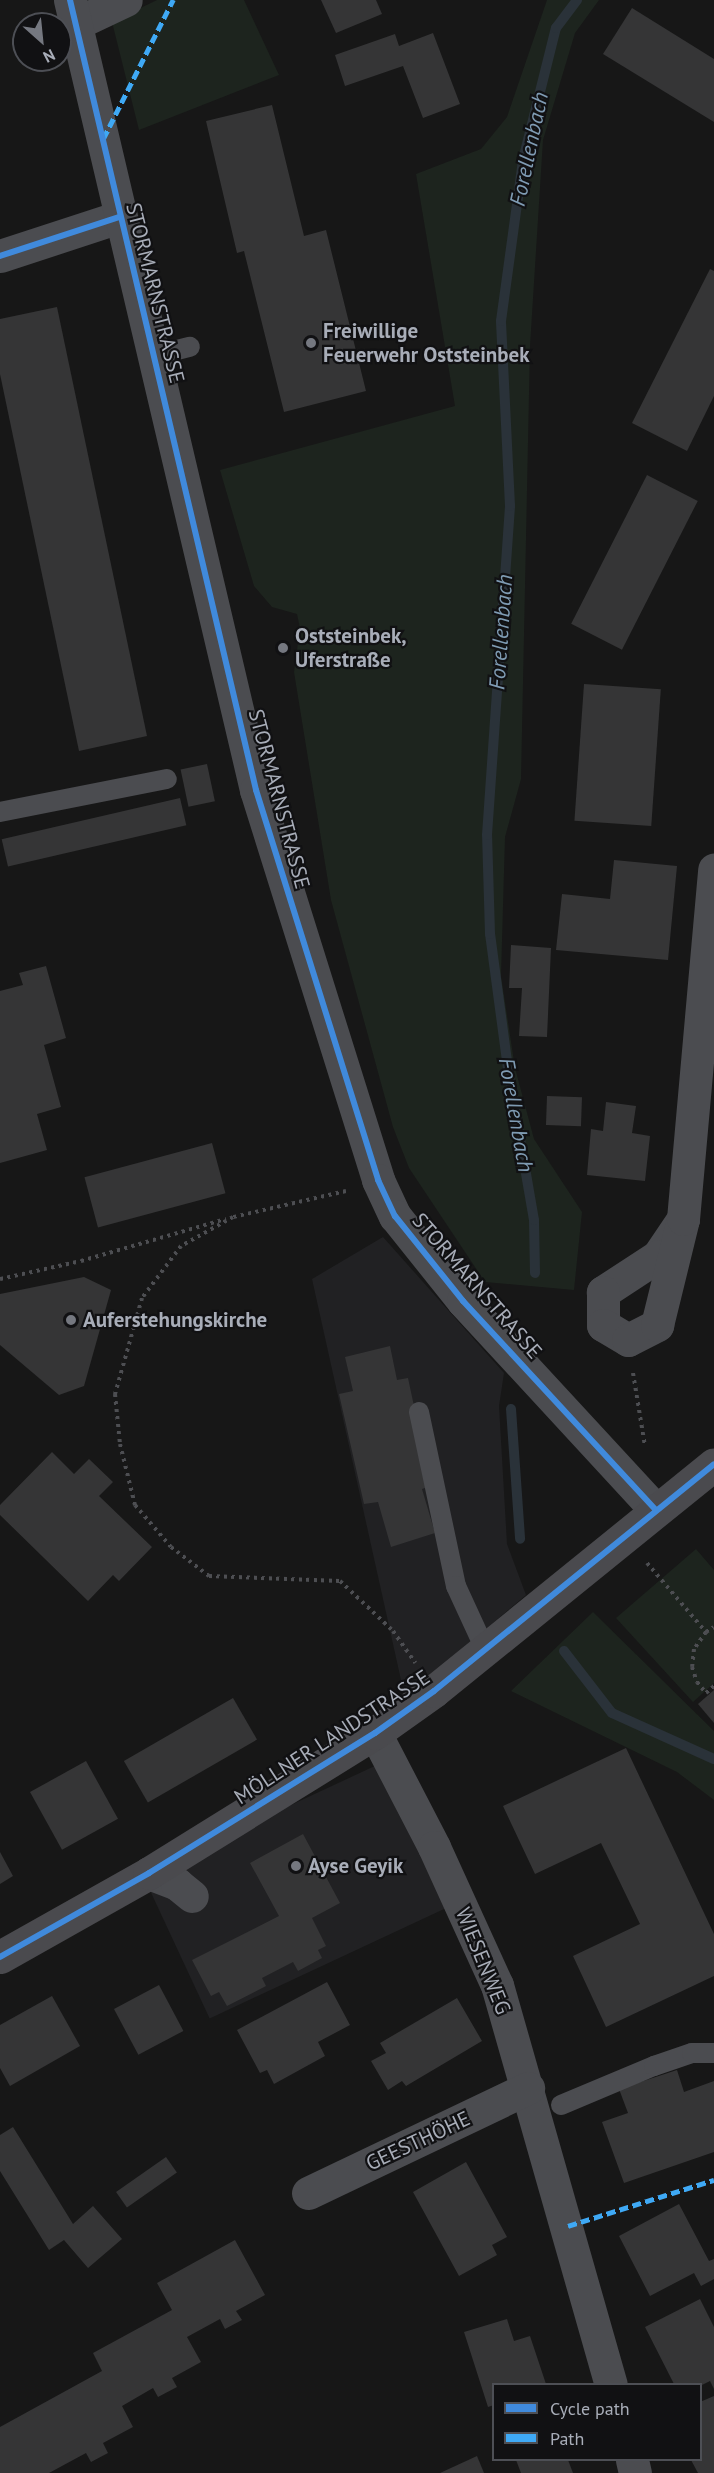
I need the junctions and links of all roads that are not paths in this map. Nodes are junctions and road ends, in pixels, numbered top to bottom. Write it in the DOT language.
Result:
graph roads {
  1 [pos="126,0"];
  2 [pos="73,12"];
  3 [pos="119,217"];
  4 [pos="0,256"];
  5 [pos="190,347"];
  6 [pos="153,356"];
  7 [pos="167,779"];
  8 [pos="0,812"];
  9 [pos="714,869"];
  10 [pos="683,1219"];
  11 [pos="419,1413"];
  12 [pos="714,1464"];
  13 [pos="656,1510"];
  14 [pos="485,1649"];
  15 [pos="375,1733"];
  16 [pos="149,1873"];
  17 [pos="192,1896"];
  18 [pos="0,1957"];
  19 [pos="714,2053"];
  20 [pos="541,2102"];
  21 [pos="308,2193"];
  22 [pos="611,2383"];
  1 -- 2 [label="street"];
  2 -- 3 [label="street, STORMARNSTRASSE"];
  3 -- 4 [label="street"];
  3 -- 6 [label="street, STORMARNSTRASSE"];
  5 -- 6 [label="lane"];
  6 -- 13 [label="street, STORMARNSTRASSE"];
  7 -- 8 [label="lane"];
  9 -- 10 [label="street"];
  10 -- 10 [label="street"];
  11 -- 14 [label="lane"];
  12 -- 13 [label="main road, MÖLLNER LANDSTRASSE"];
  13 -- 14 [label="main road, MÖLLNER LANDSTRASSE"];
  14 -- 15 [label="main road, MÖLLNER LANDSTRASSE"];
  15 -- 16 [label="main road, MÖLLNER LANDSTRASSE"];
  15 -- 20 [label="street, WIESENWEG"];
  16 -- 17 [label="street"];
  16 -- 18 [label="main road, MÖLLNER LANDSTRASSE"];
  19 -- 20 [label="lane"];
  20 -- 21 [label="street, GEESTHÖHE"];
  20 -- 22 [label="street, WIESENWEG"];
}
